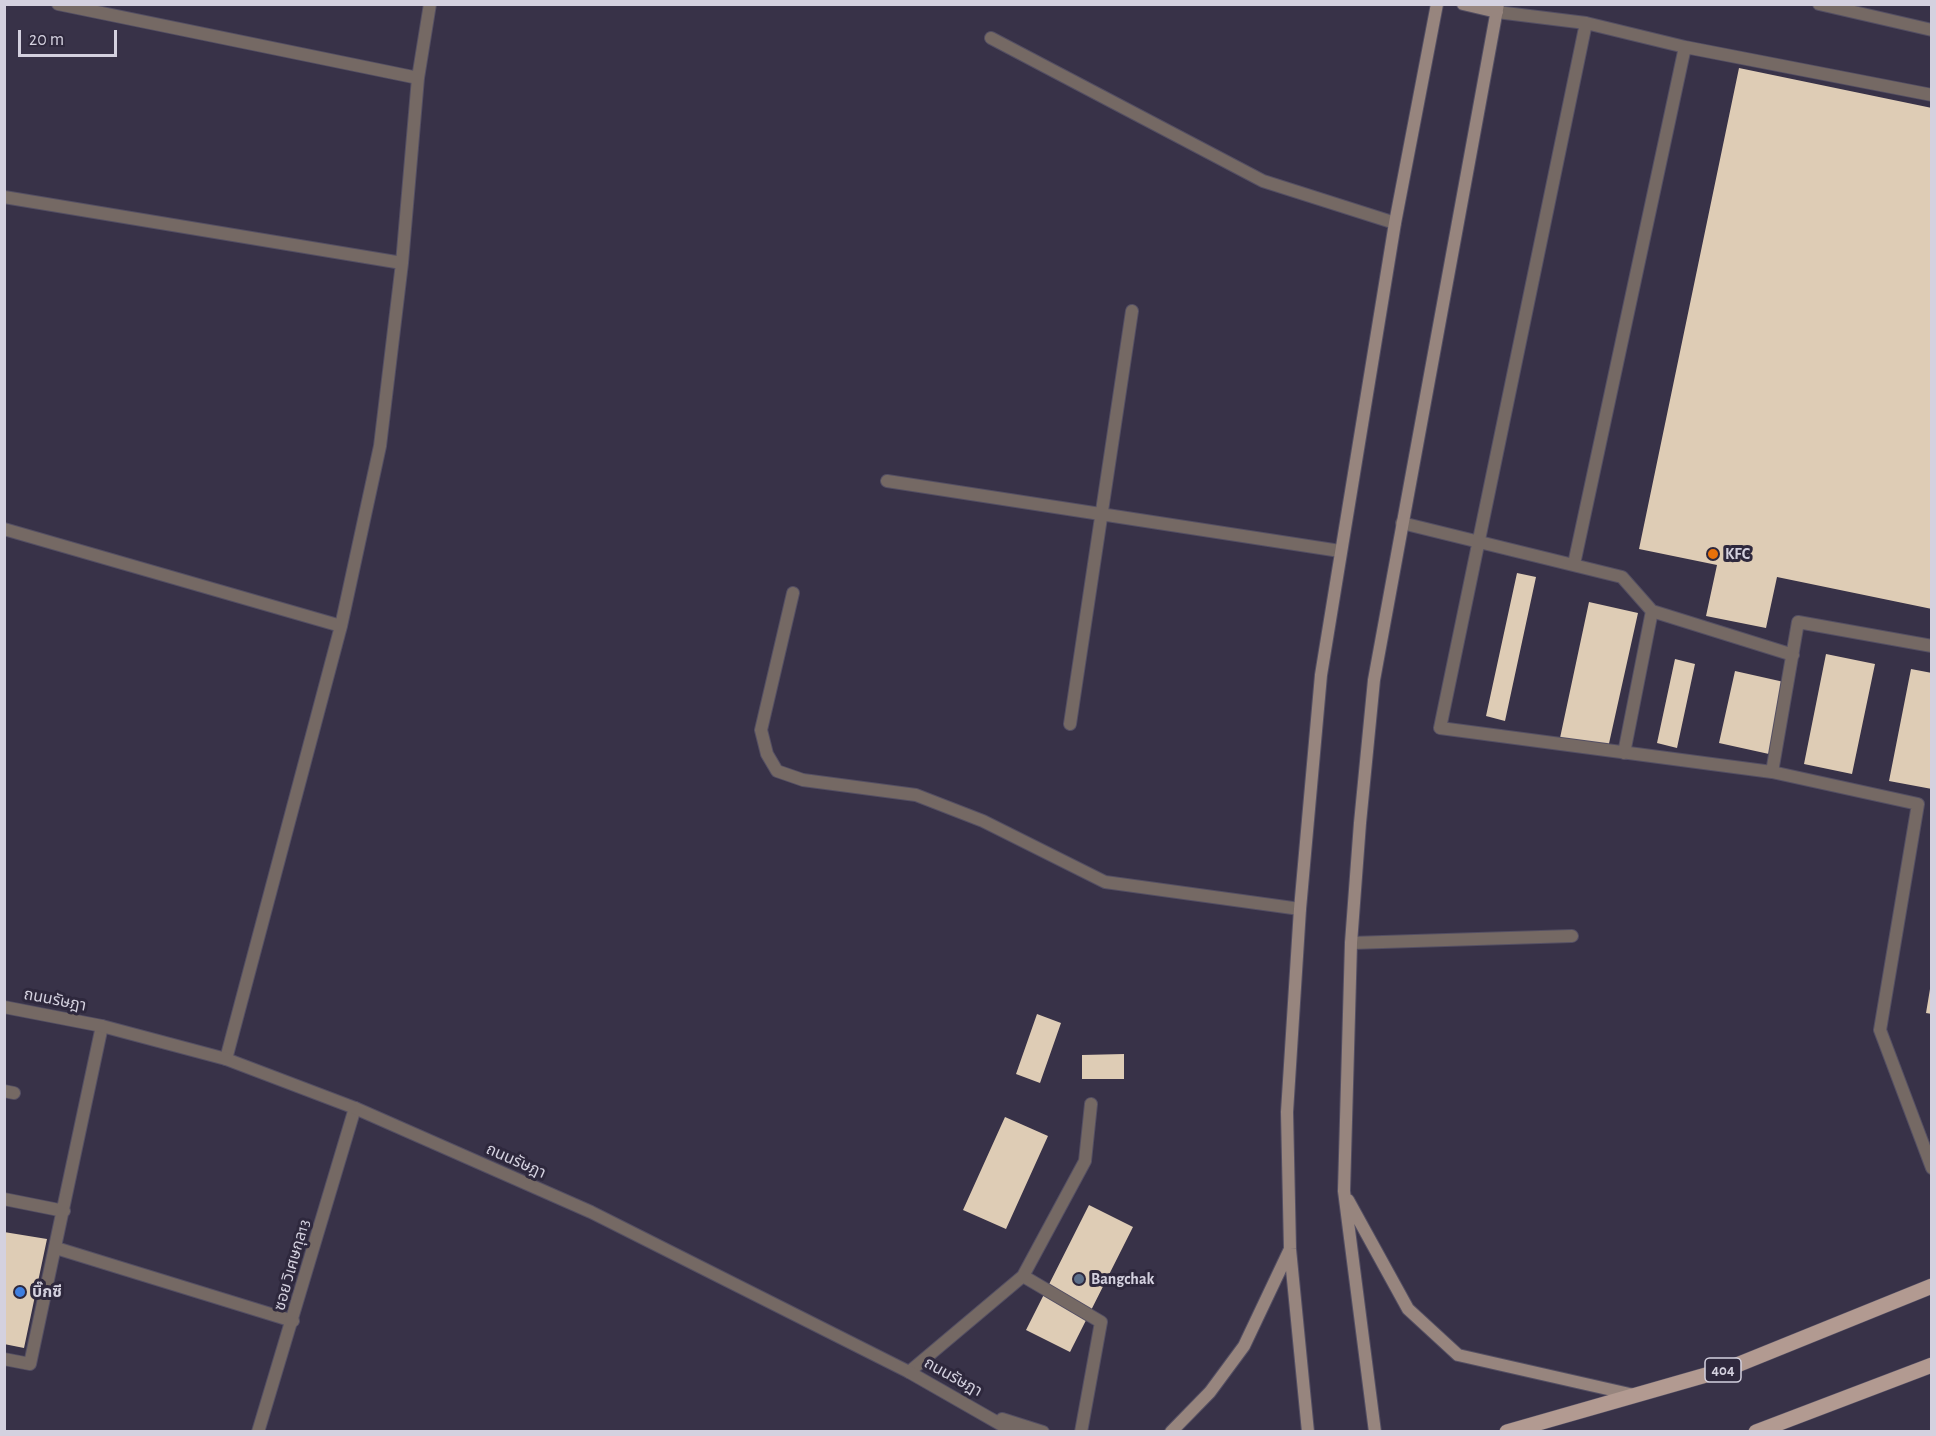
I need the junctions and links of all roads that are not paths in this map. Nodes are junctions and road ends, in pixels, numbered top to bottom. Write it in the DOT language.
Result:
graph roads {
  1 [pos="58,4"];
  2 [pos="430,4"];
  3 [pos="1437,4"];
  4 [pos="1463,4"];
  5 [pos="1819,4"];
  6 [pos="1497,8"];
  7 [pos="1586,23"];
  8 [pos="1932,30"];
  9 [pos="991,38"];
  10 [pos="1685,47"];
  11 [pos="418,78"];
  12 [pos="1932,96"];
  13 [pos="4,197"];
  14 [pos="1395,223"];
  15 [pos="402,263"];
  16 [pos="1132,311"];
  17 [pos="887,480"];
  18 [pos="1101,514"];
  19 [pos="1402,523"];
  20 [pos="4,529"];
  21 [pos="1479,540"];
  22 [pos="1340,552"];
  23 [pos="1574,564"];
  24 [pos="793,593"];
  25 [pos="1652,611"];
  26 [pos="341,626"];
  27 [pos="1932,646"];
  28 [pos="1793,655"];
  29 [pos="1070,724"];
  30 [pos="1623,753"];
  31 [pos="1772,772"];
  32 [pos="1300,909"];
  33 [pos="1572,936"];
  34 [pos="1351,943"];
  35 [pos="4,1007"];
  36 [pos="102,1026"];
  37 [pos="226,1059"];
  38 [pos="1091,1104"];
  39 [pos="355,1108"];
  40 [pos="1932,1168"];
  41 [pos="1344,1191"];
  42 [pos="4,1199"];
  43 [pos="64,1211"];
  44 [pos="56,1248"];
  45 [pos="1290,1249"];
  46 [pos="1023,1276"];
  47 [pos="1932,1286"];
  48 [pos="293,1321"];
  49 [pos="4,1359"];
  50 [pos="1932,1365"];
  51 [pos="909,1372"];
  52 [pos="1637,1396"];
  53 [pos="987,1415"];
  54 [pos="258,1431"];
  55 [pos="1014,1431"];
  56 [pos="1043,1431"];
  57 [pos="1081,1431"];
  58 [pos="1171,1431"];
  59 [pos="1308,1431"];
  60 [pos="1375,1431"];
  61 [pos="1507,1431"];
  62 [pos="1756,1431"];
  1 -- 11 [label="street"];
  2 -- 11 [label="street"];
  3 -- 14 [label="main road"];
  4 -- 6 [label="main road"];
  5 -- 8 [label="street"];
  6 -- 7 [label="street"];
  6 -- 19 [label="main road"];
  7 -- 10 [label="street"];
  7 -- 21 [label="street"];
  9 -- 14 [label="street"];
  10 -- 12 [label="street"];
  10 -- 23 [label="street"];
  11 -- 15 [label="street"];
  13 -- 15 [label="street"];
  14 -- 22 [label="main road"];
  15 -- 26 [label="street"];
  16 -- 18 [label="street"];
  17 -- 18 [label="street"];
  18 -- 22 [label="street"];
  18 -- 29 [label="street"];
  19 -- 21 [label="street"];
  19 -- 34 [label="main road"];
  20 -- 26 [label="street"];
  21 -- 23 [label="street"];
  21 -- 30 [label="street"];
  22 -- 32 [label="main road"];
  23 -- 25 [label="street"];
  24 -- 32 [label="street"];
  25 -- 28 [label="street"];
  25 -- 30 [label="street"];
  26 -- 37 [label="street"];
  27 -- 28 [label="street"];
  28 -- 31 [label="street"];
  30 -- 31 [label="street"];
  31 -- 40 [label="street"];
  32 -- 45 [label="main road"];
  33 -- 34 [label="street"];
  34 -- 41 [label="main road"];
  35 -- 36 [label="street, ถนนรัษฎา"];
  36 -- 37 [label="street, ถนนรัษฎา"];
  36 -- 43 [label="street"];
  37 -- 39 [label="street, ถนนรัษฎา"];
  38 -- 46 [label="street"];
  39 -- 48 [label="street, ซอย วิเศษกุล13"];
  39 -- 51 [label="street, ถนนรัษฎา"];
  41 -- 52 [label="main road"];
  41 -- 60 [label="main road"];
  42 -- 43 [label="street"];
  43 -- 44 [label="street"];
  44 -- 48 [label="street"];
  44 -- 49 [label="street"];
  45 -- 58 [label="main road"];
  45 -- 59 [label="main road"];
  46 -- 51 [label="street"];
  46 -- 57 [label="street"];
  47 -- 52 [label="main road, 404"];
  48 -- 54 [label="street, ซอย วิเศษกุล13"];
  50 -- 62 [label="main road"];
  51 -- 53 [label="street, ถนนรัษฎา"];
  52 -- 61 [label="main road, 404"];
  53 -- 55 [label="street, ถนนรัษฎา"];
  53 -- 56 [label="street, ถนนรัษฎา"];
}
